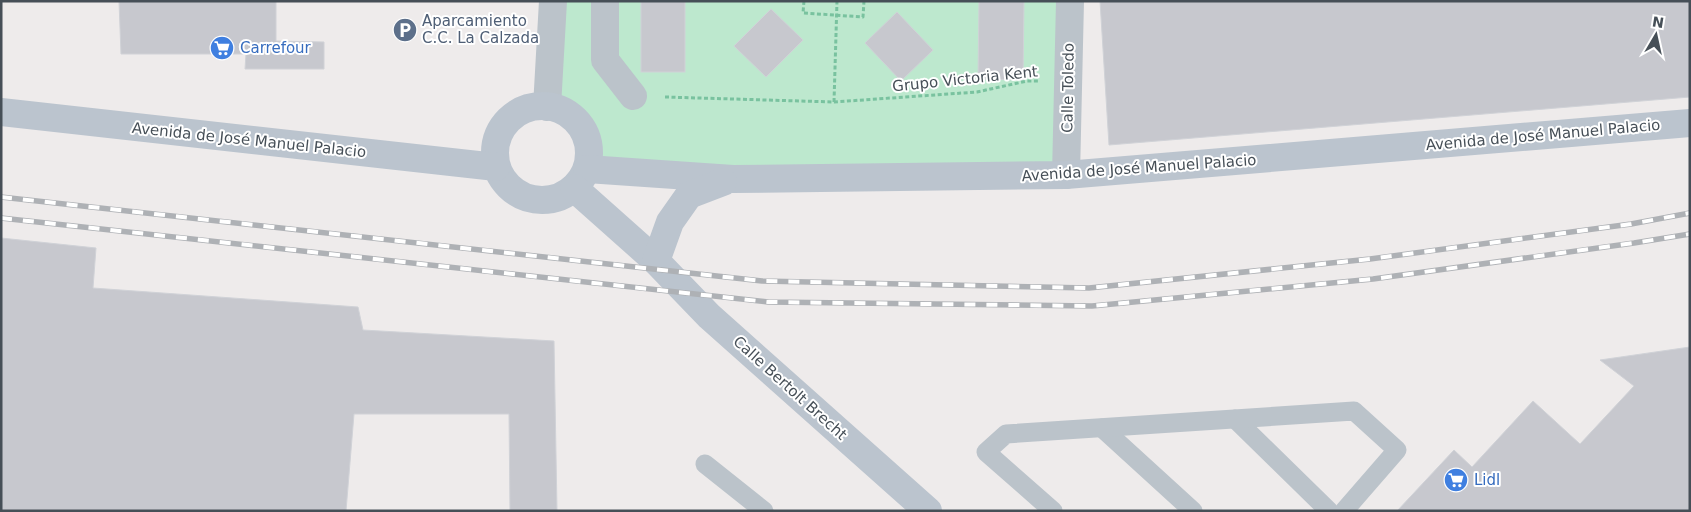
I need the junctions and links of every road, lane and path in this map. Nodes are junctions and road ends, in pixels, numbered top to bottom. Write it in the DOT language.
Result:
graph roads {
  1 [pos="553,1"];
  2 [pos="605,1"];
  3 [pos="804,1"];
  4 [pos="837,1"];
  5 [pos="864,1"];
  6 [pos="1070,1"];
  7 [pos="837,16"];
  8 [pos="1068,82"];
  9 [pos="633,96"];
  10 [pos="834,102"];
  11 [pos="547,107"];
  12 [pos="1,112"];
  13 [pos="1690,123"];
  14 [pos="496,167"];
  15 [pos="1066,175"];
  16 [pos="581,178"];
  17 [pos="733,178"];
  18 [pos="656,261"];
  19 [pos="1236,419"];
  20 [pos="1102,428"];
  21 [pos="705,464"];
  22 [pos="764,511"];
  23 [pos="928,511"];
  24 [pos="1053,511"];
  25 [pos="1193,511"];
  26 [pos="1329,511"];
  27 [pos="1344,511"];
  1 -- 11 [label="street"];
  2 -- 9 [label="street"];
  3 -- 7 [label="path"];
  4 -- 7 [label="path"];
  5 -- 7 [label="path"];
  6 -- 8 [label="street, Calle Toledo"];
  7 -- 10 [label="path"];
  8 -- 10 [label="path, Grupo Victoria Kent"];
  8 -- 15 [label="street, Calle Toledo"];
  9 -- 10 [label="path, Grupo Victoria Kent"];
  11 -- 14 [label="main road"];
  11 -- 16 [label="main road"];
  12 -- 14 [label="main road, Avenida de José Manuel Palacio"];
  13 -- 15 [label="main road, Avenida de José Manuel Palacio"];
  14 -- 16 [label="main road"];
  15 -- 17 [label="main road, Avenida de José Manuel Palacio"];
  16 -- 17 [label="main road, Avenida de José Manuel Palacio"];
  16 -- 18 [label="main road, Calle Bertolt Brecht"];
  17 -- 18 [label="main road"];
  18 -- 23 [label="main road, Calle Bertolt Brecht"];
  19 -- 20 [label="lane"];
  19 -- 26 [label="lane"];
  19 -- 27 [label="lane"];
  20 -- 24 [label="lane"];
  20 -- 25 [label="lane"];
  21 -- 22 [label="lane"];
}
